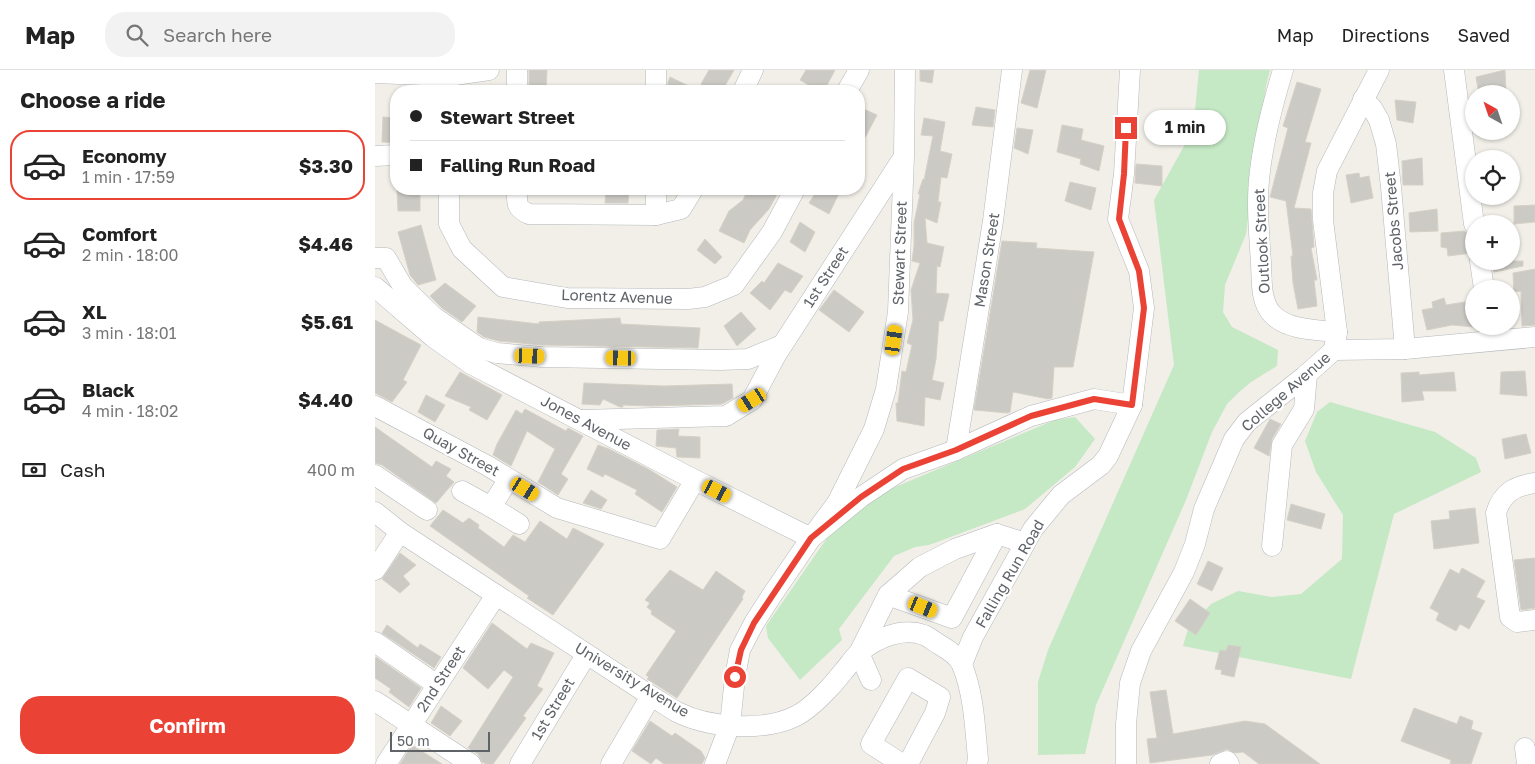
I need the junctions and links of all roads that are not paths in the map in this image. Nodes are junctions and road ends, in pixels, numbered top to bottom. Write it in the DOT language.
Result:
graph roads {
  1 [pos="489,70"];
  2 [pos="517,70"];
  3 [pos="656,70"];
  4 [pos="753,70"];
  5 [pos="859,70"];
  6 [pos="905,70"];
  7 [pos="1012,70"];
  8 [pos="1130,70"];
  9 [pos="1283,70"];
  10 [pos="1379,70"];
  11 [pos="1454,70"];
  12 [pos="375,73"];
  13 [pos="449,84"];
  14 [pos="517,85"];
  15 [pos="656,85"];
  16 [pos="746,85"];
  17 [pos="850,85"];
  18 [pos="1363,99"];
  19 [pos="375,156"];
  20 [pos="390,156"];
  21 [pos="904,156"];
  22 [pos="449,195"];
  23 [pos="517,195"];
  24 [pos="656,195"];
  25 [pos="689,195"];
  26 [pos="792,195"];
  27 [pos="656,215"];
  28 [pos="1473,215"];
  29 [pos="375,258"];
  30 [pos="375,287"];
  31 [pos="1480,335"];
  32 [pos="1513,335"];
  33 [pos="1535,337"];
  34 [pos="1335,341"];
  35 [pos="782,345"];
  36 [pos="1405,349"];
  37 [pos="1307,374"];
  38 [pos="1132,405"];
  39 [pos="375,406"];
  40 [pos="580,420"];
  41 [pos="956,450"];
  42 [pos="375,474"];
  43 [pos="509,479"];
  44 [pos="695,480"];
  45 [pos="1535,483"];
  46 [pos="462,491"];
  47 [pos="491,507"];
  48 [pos="427,510"];
  49 [pos="375,512"];
  50 [pos="519,524"];
  51 [pos="400,532"];
  52 [pos="997,534"];
  53 [pos="811,538"];
  54 [pos="1025,543"];
  55 [pos="1272,546"];
  56 [pos="375,570"];
  57 [pos="496,594"];
  58 [pos="888,595"];
  59 [pos="1526,621"];
  60 [pos="375,642"];
  61 [pos="859,653"];
  62 [pos="586,654"];
  63 [pos="962,664"];
  64 [pos="837,680"];
  65 [pos="871,680"];
  66 [pos="437,685"];
  67 [pos="651,696"];
  68 [pos="898,696"];
  69 [pos="375,701"];
  70 [pos="412,725"];
  71 [pos="730,725"];
  72 [pos="386,764"];
  73 [pos="471,764"];
  74 [pos="520,764"];
  75 [pos="611,764"];
  76 [pos="715,764"];
  77 [pos="902,764"];
  78 [pos="908,764"];
  79 [pos="977,764"];
  80 [pos="1126,764"];
  81 [pos="1220,764"];
  82 [pos="1229,764"];
  1 -- 13 [label="street"];
  2 -- 14 [label="street"];
  3 -- 15 [label="street"];
  4 -- 16 [label="street"];
  5 -- 17 [label="street"];
  6 -- 21 [label="street, Stewart Street"];
  7 -- 41 [label="street, Mason Street"];
  8 -- 38 [label="street, Falling Run Road"];
  9 -- 34 [label="street, Outlook Street"];
  10 -- 18 [label="street, College Avenue"];
  11 -- 28 [label="street"];
  12 -- 13 [label="street"];
  18 -- 34 [label="street, College Avenue"];
  18 -- 36 [label="street, Jacobs Street"];
  19 -- 20 [label="street"];
  21 -- 35 [label="street, 1st Street"];
  21 -- 53 [label="street, Stewart Street"];
  22 -- 26 [label="street, Lorentz Avenue"];
  23 -- 27 [label="street"];
  24 -- 27 [label="street"];
  25 -- 27 [label="street"];
  29 -- 35 [label="street"];
  30 -- 40 [label="street, Jones Avenue"];
  31 -- 36 [label="street, Outlook Street"];
  32 -- 33 [label="street, Outlook Street"];
  34 -- 36 [label="street, Outlook Street"];
  34 -- 37 [label="street, College Avenue"];
  35 -- 40 [label="street, 1st Street"];
  37 -- 55 [label="street"];
  37 -- 80 [label="street, College Avenue"];
  38 -- 41 [label="street"];
  38 -- 54 [label="street, Falling Run Road"];
  39 -- 43 [label="street, Quay Street"];
  40 -- 44 [label="street, Jones Avenue"];
  41 -- 53 [label="street"];
  42 -- 48 [label="street"];
  43 -- 44 [label="street, Quay Street"];
  43 -- 47 [label="street"];
  44 -- 53 [label="street, Jones Avenue"];
  45 -- 59 [label="street"];
  46 -- 47 [label="street"];
  47 -- 50 [label="street"];
  49 -- 51 [label="street, University Avenue"];
  51 -- 56 [label="street"];
  51 -- 57 [label="street, University Avenue"];
  52 -- 54 [label="street"];
  52 -- 58 [label="street"];
  52 -- 58 [label="street"];
  53 -- 71 [label="street, Stewart Street"];
  54 -- 63 [label="street, Falling Run Road"];
  57 -- 62 [label="street, University Avenue"];
  57 -- 66 [label="street, 2nd Street"];
  58 -- 61 [label="street"];
  60 -- 66 [label="street"];
  61 -- 63 [label="street, University Avenue"];
  61 -- 64 [label="street, University Avenue"];
  61 -- 65 [label="street"];
  62 -- 67 [label="street, University Avenue"];
  62 -- 74 [label="street, 1st Street"];
  63 -- 79 [label="street"];
  64 -- 65 [label="street"];
  64 -- 71 [label="street, University Avenue"];
  65 -- 68 [label="street"];
  66 -- 70 [label="street, 2nd Street"];
  67 -- 71 [label="street, University Avenue"];
  67 -- 75 [label="street"];
  68 -- 77 [label="street"];
  68 -- 78 [label="street"];
  69 -- 70 [label="street"];
  70 -- 72 [label="street, 2nd Street"];
  70 -- 73 [label="street"];
  71 -- 76 [label="street, Stewart Street"];
  81 -- 82 [label="street"];
}
